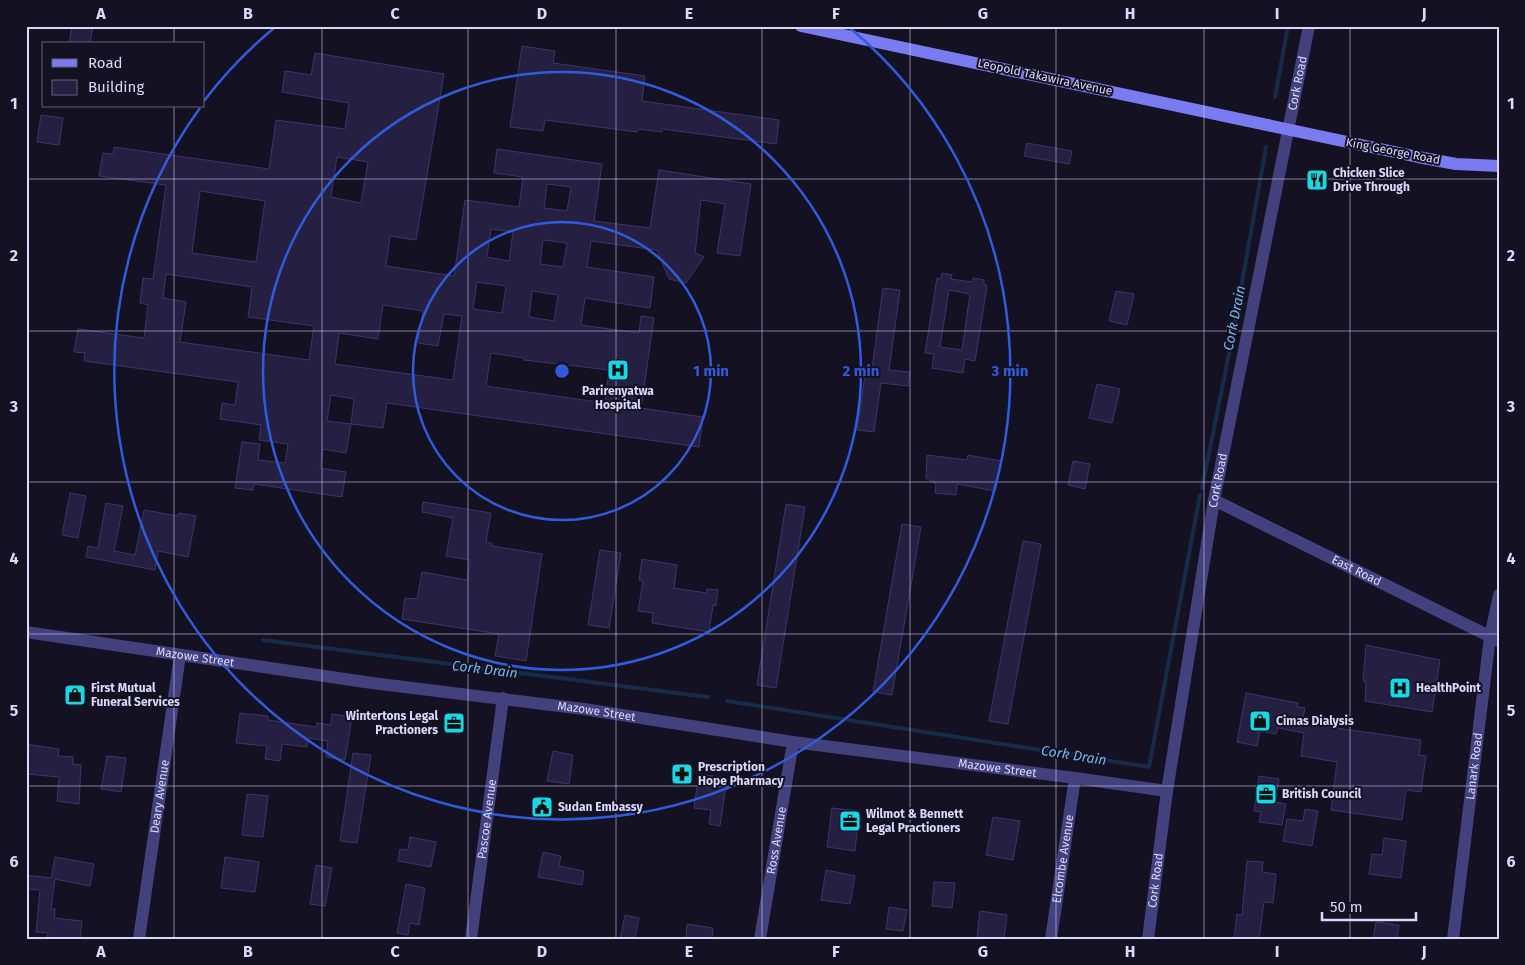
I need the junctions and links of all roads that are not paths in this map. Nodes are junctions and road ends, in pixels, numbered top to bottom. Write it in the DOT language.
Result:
graph roads {
  1 [pos="801,26"];
  2 [pos="1309,26"];
  3 [pos="1289,130"];
  4 [pos="1499,166"];
  5 [pos="1214,500"];
  6 [pos="1499,595"];
  7 [pos="26,632"];
  8 [pos="1495,639"];
  9 [pos="180,655"];
  10 [pos="503,698"];
  11 [pos="794,742"];
  12 [pos="1075,778"];
  13 [pos="1167,791"];
  14 [pos="139,939"];
  15 [pos="471,939"];
  16 [pos="760,939"];
  17 [pos="1051,939"];
  18 [pos="1148,939"];
  19 [pos="1453,939"];
  1 -- 3 [label="main road, Leopold Takawira Avenue"];
  2 -- 3 [label="street, Cork Road"];
  3 -- 4 [label="main road, King George Road"];
  3 -- 5 [label="street, Cork Road"];
  5 -- 8 [label="street, East Road"];
  5 -- 13 [label="street, Cork Road"];
  6 -- 8 [label="street, Lanark Road"];
  7 -- 9 [label="street, Mazowe Street"];
  8 -- 19 [label="street, Lanark Road"];
  9 -- 10 [label="street, Mazowe Street"];
  9 -- 14 [label="street, Deary Avenue"];
  10 -- 11 [label="street, Mazowe Street"];
  10 -- 15 [label="street, Pascoe Avenue"];
  11 -- 12 [label="street, Mazowe Street"];
  11 -- 16 [label="street, Ross Avenue"];
  12 -- 13 [label="street, Mazowe Street"];
  12 -- 17 [label="street, Elcombe Avenue"];
  13 -- 18 [label="street, Cork Road"];
}
